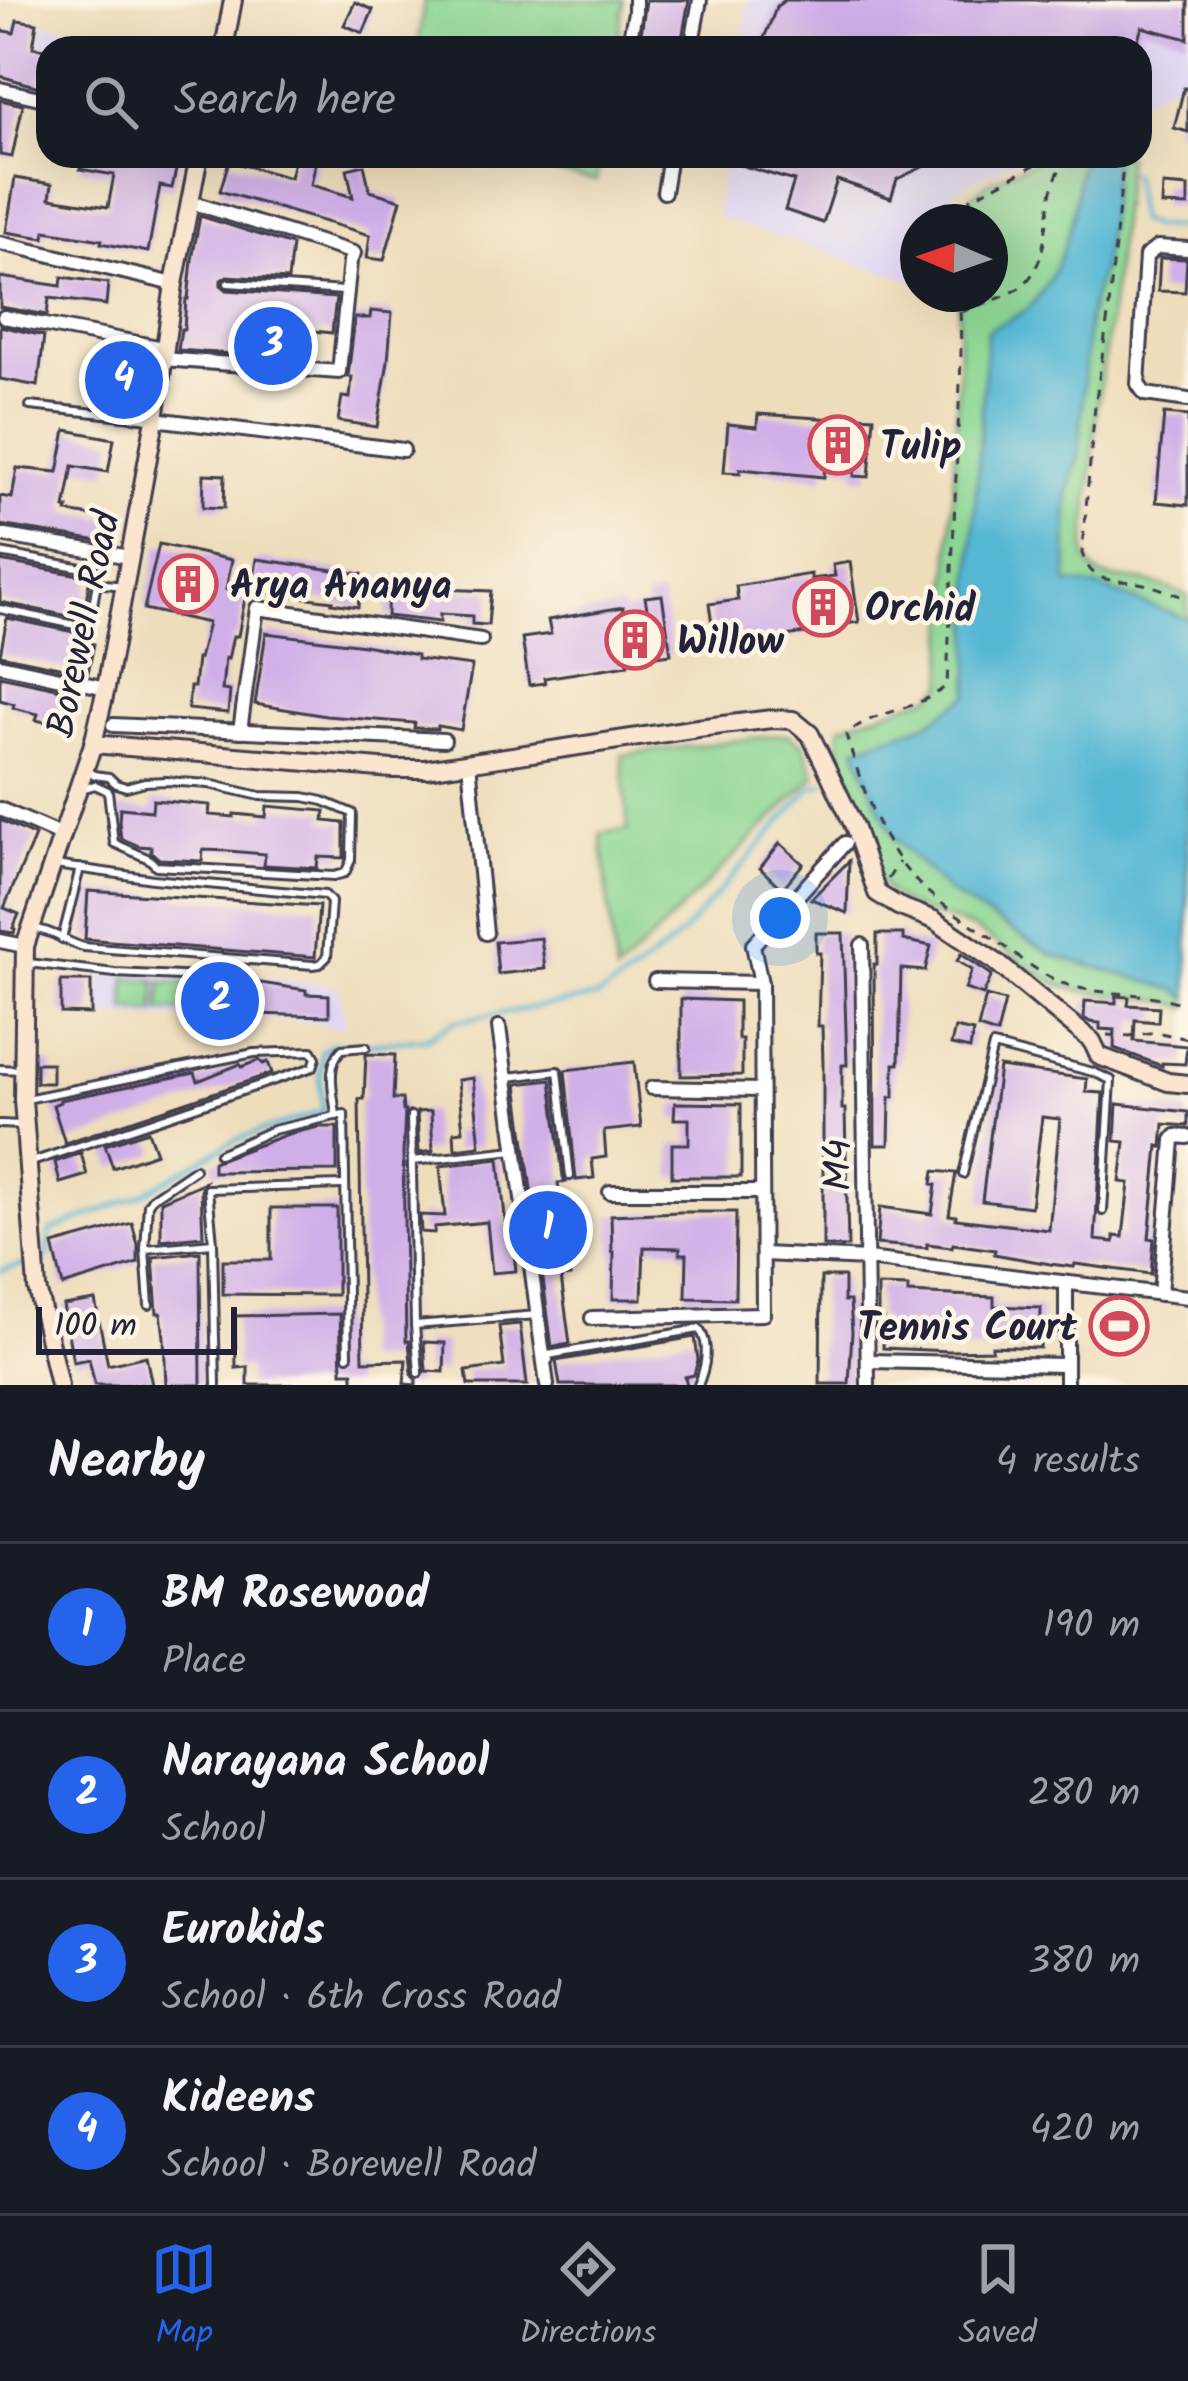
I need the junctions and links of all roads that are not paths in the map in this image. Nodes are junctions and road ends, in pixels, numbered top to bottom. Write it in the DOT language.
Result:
graph roads {
  1 [pos="233,0"];
  2 [pos="634,0"];
  3 [pos="700,0"];
  4 [pos="226,36"];
  5 [pos="630,36"];
  6 [pos="693,36"];
  7 [pos="0,89"];
  8 [pos="36,97"];
  9 [pos="197,168"];
  10 [pos="668,168"];
  11 [pos="664,192"];
  12 [pos="190,202"];
  13 [pos="0,243"];
  14 [pos="1188,249"];
  15 [pos="174,284"];
  16 [pos="228,284"];
  17 [pos="347,291"];
  18 [pos="4,317"];
  19 [pos="162,353"];
  20 [pos="1188,400"];
  21 [pos="30,406"];
  22 [pos="155,419"];
  23 [pos="403,450"];
  24 [pos="0,535"];
  25 [pos="0,554"];
  26 [pos="130,557"];
  27 [pos="97,583"];
  28 [pos="125,587"];
  29 [pos="0,609"];
  30 [pos="481,640"];
  31 [pos="0,665"];
  32 [pos="106,688"];
  33 [pos="105,724"];
  34 [pos="239,731"];
  35 [pos="444,740"];
  36 [pos="93,744"];
  37 [pos="469,763"];
  38 [pos="85,768"];
  39 [pos="126,788"];
  40 [pos="79,789"];
  41 [pos="111,800"];
  42 [pos="0,809"];
  43 [pos="61,835"];
  44 [pos="845,842"];
  45 [pos="51,865"];
  46 [pos="80,868"];
  47 [pos="486,933"];
  48 [pos="62,939"];
  49 [pos="0,941"];
  50 [pos="862,945"];
  51 [pos="27,946"];
  52 [pos="656,981"];
  53 [pos="761,982"];
  54 [pos="201,1010"];
  55 [pos="499,1027"];
  56 [pos="367,1047"];
  57 [pos="1094,1056"];
  58 [pos="0,1070"];
  59 [pos="22,1070"];
  60 [pos="505,1077"];
  61 [pos="1188,1084"];
  62 [pos="652,1088"];
  63 [pos="761,1090"];
  64 [pos="23,1100"];
  65 [pos="336,1116"];
  66 [pos="411,1116"];
  67 [pos="0,1124"];
  68 [pos="25,1125"];
  69 [pos="1188,1137"];
  70 [pos="515,1150"];
  71 [pos="219,1154"];
  72 [pos="412,1161"];
  73 [pos="28,1163"];
  74 [pos="195,1169"];
  75 [pos="962,1174"];
  76 [pos="570,1176"];
  77 [pos="343,1185"];
  78 [pos="610,1192"];
  79 [pos="762,1192"];
  80 [pos="1102,1211"];
  81 [pos="213,1244"];
  82 [pos="146,1250"];
  83 [pos="763,1254"];
  84 [pos="867,1259"];
  85 [pos="1066,1285"];
  86 [pos="1160,1294"];
  87 [pos="1188,1298"];
  88 [pos="149,1305"];
  89 [pos="537,1315"];
  90 [pos="592,1318"];
  91 [pos="415,1325"];
  92 [pos="348,1356"];
  93 [pos="868,1360"];
  94 [pos="1066,1366"];
  95 [pos="418,1373"];
  96 [pos="58,1385"];
  97 [pos="215,1385"];
  98 [pos="548,1385"];
  99 [pos="698,1385"];
  100 [pos="868,1385"];
  101 [pos="1066,1385"];
  1 -- 4 [label="street"];
  2 -- 5 [label="street"];
  3 -- 6 [label="street"];
  7 -- 8 [label="street"];
  9 -- 12 [label="street, Borewell Road"];
  10 -- 11 [label="street"];
  12 -- 15 [label="street, Borewell Road"];
  12 -- 17 [label="street"];
  13 -- 15 [label="street"];
  14 -- 20 [label="street"];
  15 -- 19 [label="street, Borewell Road"];
  16 -- 17 [label="lane"];
  17 -- 19 [label="street"];
  18 -- 19 [label="street"];
  19 -- 22 [label="street, Borewell Road"];
  21 -- 22 [label="lane"];
  22 -- 23 [label="street"];
  22 -- 26 [label="street, Borewell Road"];
  24 -- 26 [label="street"];
  25 -- 27 [label="lane"];
  26 -- 28 [label="street, Borewell Road"];
  27 -- 28 [label="lane"];
  27 -- 29 [label="lane"];
  28 -- 32 [label="street, Borewell Road"];
  30 -- 34 [label="street"];
  31 -- 32 [label="street"];
  32 -- 33 [label="street, Borewell Road"];
  33 -- 34 [label="street"];
  33 -- 36 [label="street, Borewell Road"];
  34 -- 35 [label="street"];
  36 -- 37 [label="street"];
  36 -- 38 [label="street, Borewell Road"];
  37 -- 47 [label="street"];
  37 -- 57 [label="street"];
  38 -- 39 [label="lane"];
  38 -- 40 [label="street, Borewell Road"];
  39 -- 41 [label="lane"];
  39 -- 41 [label="lane"];
  40 -- 41 [label="lane"];
  40 -- 43 [label="street, Borewell Road"];
  42 -- 43 [label="street"];
  43 -- 45 [label="street, Borewell Road"];
  44 -- 53 [label="street"];
  45 -- 46 [label="lane"];
  45 -- 51 [label="street, Borewell Road"];
  46 -- 48 [label="lane"];
  46 -- 48 [label="lane"];
  48 -- 51 [label="lane"];
  49 -- 51 [label="street"];
  50 -- 84 [label="street, M4"];
  51 -- 54 [label="lane"];
  51 -- 59 [label="street, Borewell Road"];
  52 -- 53 [label="street"];
  53 -- 63 [label="street"];
  55 -- 60 [label="street"];
  56 -- 65 [label="lane"];
  57 -- 61 [label="street"];
  57 -- 75 [label="lane"];
  57 -- 80 [label="lane"];
  58 -- 59 [label="lane"];
  59 -- 64 [label="street, Borewell Road"];
  60 -- 70 [label="street"];
  60 -- 76 [label="lane"];
  62 -- 63 [label="street"];
  63 -- 79 [label="street"];
  64 -- 68 [label="street, Borewell Road"];
  64 -- 73 [label="lane"];
  65 -- 71 [label="lane"];
  65 -- 77 [label="lane"];
  66 -- 72 [label="lane"];
  67 -- 68 [label="lane"];
  68 -- 73 [label="street, Borewell Road"];
  69 -- 86 [label="street"];
  70 -- 72 [label="lane"];
  70 -- 89 [label="street"];
  72 -- 91 [label="lane"];
  73 -- 96 [label="street, Borewell Road"];
  74 -- 82 [label="lane"];
  77 -- 81 [label="lane"];
  77 -- 92 [label="lane"];
  78 -- 79 [label="street"];
  79 -- 83 [label="street"];
  81 -- 82 [label="lane"];
  81 -- 97 [label="lane"];
  82 -- 88 [label="lane"];
  83 -- 84 [label="street"];
  83 -- 90 [label="street"];
  84 -- 85 [label="street"];
  84 -- 93 [label="street, M4"];
  85 -- 86 [label="street"];
  85 -- 94 [label="street"];
  86 -- 87 [label="street"];
  89 -- 91 [label="lane"];
  89 -- 98 [label="street"];
  91 -- 95 [label="lane"];
  93 -- 94 [label="street"];
  93 -- 100 [label="street, M4"];
  94 -- 101 [label="street"];
  98 -- 99 [label="lane"];
}
